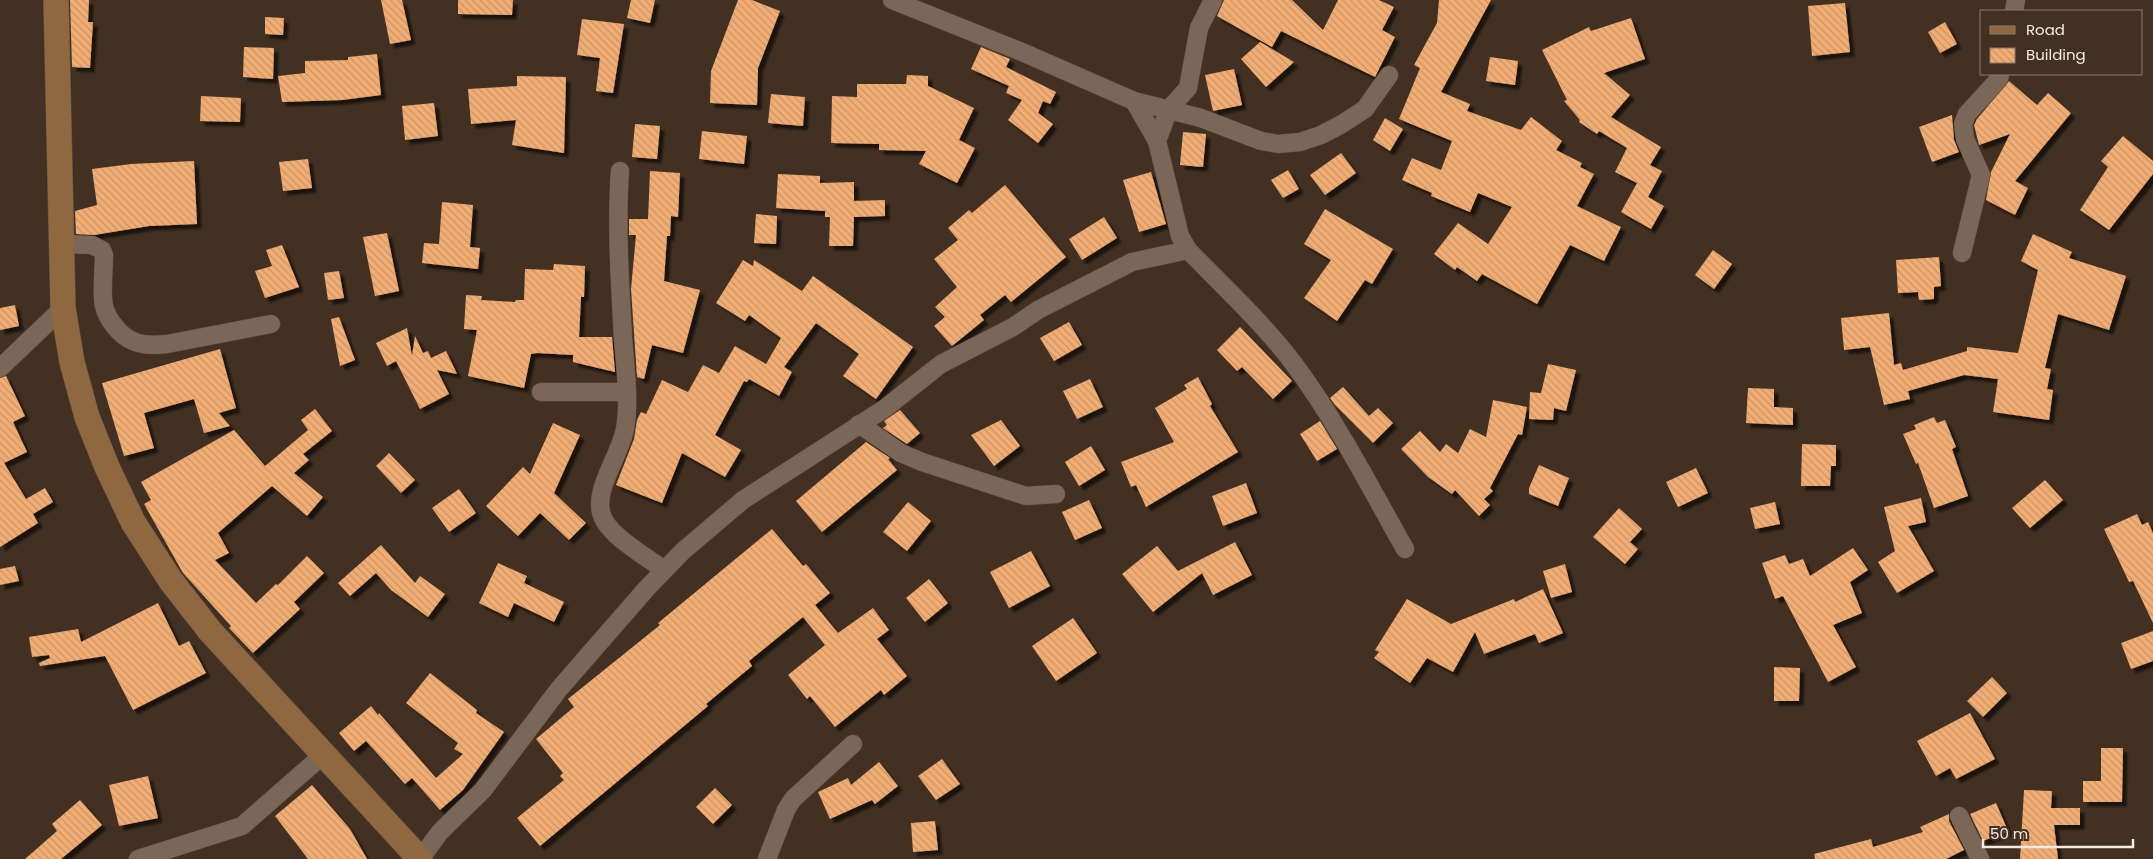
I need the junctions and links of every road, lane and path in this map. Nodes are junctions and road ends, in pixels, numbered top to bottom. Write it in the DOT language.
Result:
graph roads {
  1 [pos="56,0"];
  2 [pos="892,0"];
  3 [pos="1213,0"];
  4 [pos="1389,75"];
  5 [pos="2000,75"];
  6 [pos="1134,101"];
  7 [pos="1169,109"];
  8 [pos="1157,141"];
  9 [pos="620,171"];
  10 [pos="61,244"];
  11 [pos="1188,250"];
  12 [pos="1962,253"];
  13 [pos="63,308"];
  14 [pos="271,324"];
  15 [pos="0,368"];
  16 [pos="541,392"];
  17 [pos="626,392"];
  18 [pos="859,424"];
  19 [pos="1056,494"];
  20 [pos="1405,549"];
  21 [pos="664,570"];
  22 [pos="853,744"];
  23 [pos="324,755"];
  24 [pos="1959,816"];
  25 [pos="138,859"];
  26 [pos="420,859"];
  27 [pos="767,859"];
  28 [pos="1980,859"];
  1 -- 10 [label="main road"];
  2 -- 6 [label="street"];
  3 -- 7 [label="street"];
  4 -- 7 [label="street"];
  5 -- 12 [label="street"];
  6 -- 7 [label="street"];
  6 -- 8 [label="street"];
  7 -- 8 [label="street"];
  8 -- 11 [label="street"];
  9 -- 17 [label="street"];
  10 -- 13 [label="main road"];
  10 -- 14 [label="street"];
  11 -- 18 [label="street"];
  11 -- 20 [label="street"];
  13 -- 15 [label="street"];
  13 -- 23 [label="main road"];
  16 -- 17 [label="street"];
  17 -- 21 [label="street"];
  18 -- 19 [label="street"];
  18 -- 21 [label="street"];
  21 -- 26 [label="street"];
  22 -- 27 [label="street"];
  23 -- 25 [label="street"];
  23 -- 26 [label="main road"];
  24 -- 28 [label="street"];
}
